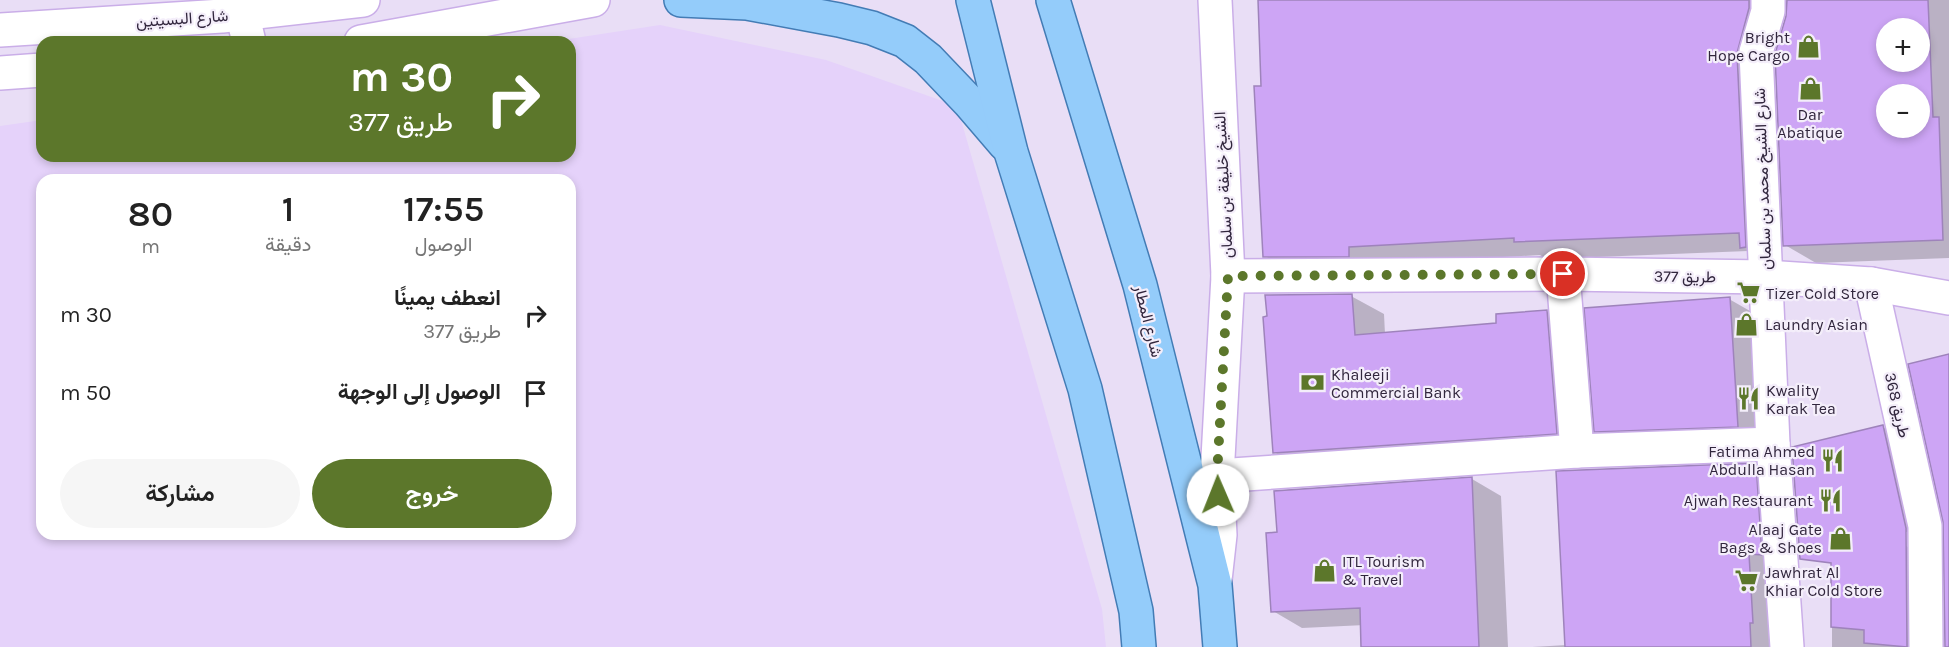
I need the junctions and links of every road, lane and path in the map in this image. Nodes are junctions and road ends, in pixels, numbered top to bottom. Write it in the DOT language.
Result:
graph roads {
  1 [pos="363,0"];
  2 [pos="593,0"];
  3 [pos="681,0"];
  4 [pos="973,0"];
  5 [pos="1053,0"];
  6 [pos="1215,0"];
  7 [pos="1768,0"];
  8 [pos="233,19"];
  9 [pos="0,30"];
  10 [pos="394,36"];
  11 [pos="36,70"];
  12 [pos="0,73"];
  13 [pos="1011,152"];
  14 [pos="1563,274"];
  15 [pos="1228,276"];
  16 [pos="1766,277"];
  17 [pos="1871,284"];
  18 [pos="1949,298"];
  19 [pos="1773,444"];
  20 [pos="1577,451"];
  21 [pos="1217,476"];
  22 [pos="1937,527"];
  23 [pos="1215,585"];
  24 [pos="1139,647"];
  25 [pos="1220,647"];
  26 [pos="1787,647"];
  27 [pos="1926,647"];
  1 -- 8 [label="street, شارع البسيتين"];
  2 -- 10 [label="street"];
  3 -- 13 [label="main road"];
  4 -- 13 [label="main road"];
  5 -- 23 [label="main road, شارع المطار"];
  6 -- 15 [label="street, الشيخ خليفة بن سلمان"];
  7 -- 16 [label="street, شارع الشيخ محمد بن سلمان"];
  8 -- 9 [label="street, شارع البسيتين"];
  11 -- 12 [label="street"];
  13 -- 24 [label="main road"];
  14 -- 15 [label="street, طريق 377"];
  14 -- 16 [label="street, طريق 377"];
  14 -- 20 [label="street"];
  15 -- 21 [label="street, الشيخ خليفة بن سلمان"];
  16 -- 17 [label="street, طريق 377"];
  16 -- 19 [label="street, شارع الشيخ محمد بن سلمان"];
  17 -- 18 [label="street, طريق 377"];
  17 -- 22 [label="street, طريق 368"];
  19 -- 20 [label="street"];
  19 -- 26 [label="street, شارع الشيخ محمد بن سلمان"];
  20 -- 21 [label="street"];
  21 -- 23 [label="street, الشيخ خليفة بن سلمان"];
  22 -- 27 [label="street, طريق 368"];
  23 -- 25 [label="main road, شارع المطار"];
}
